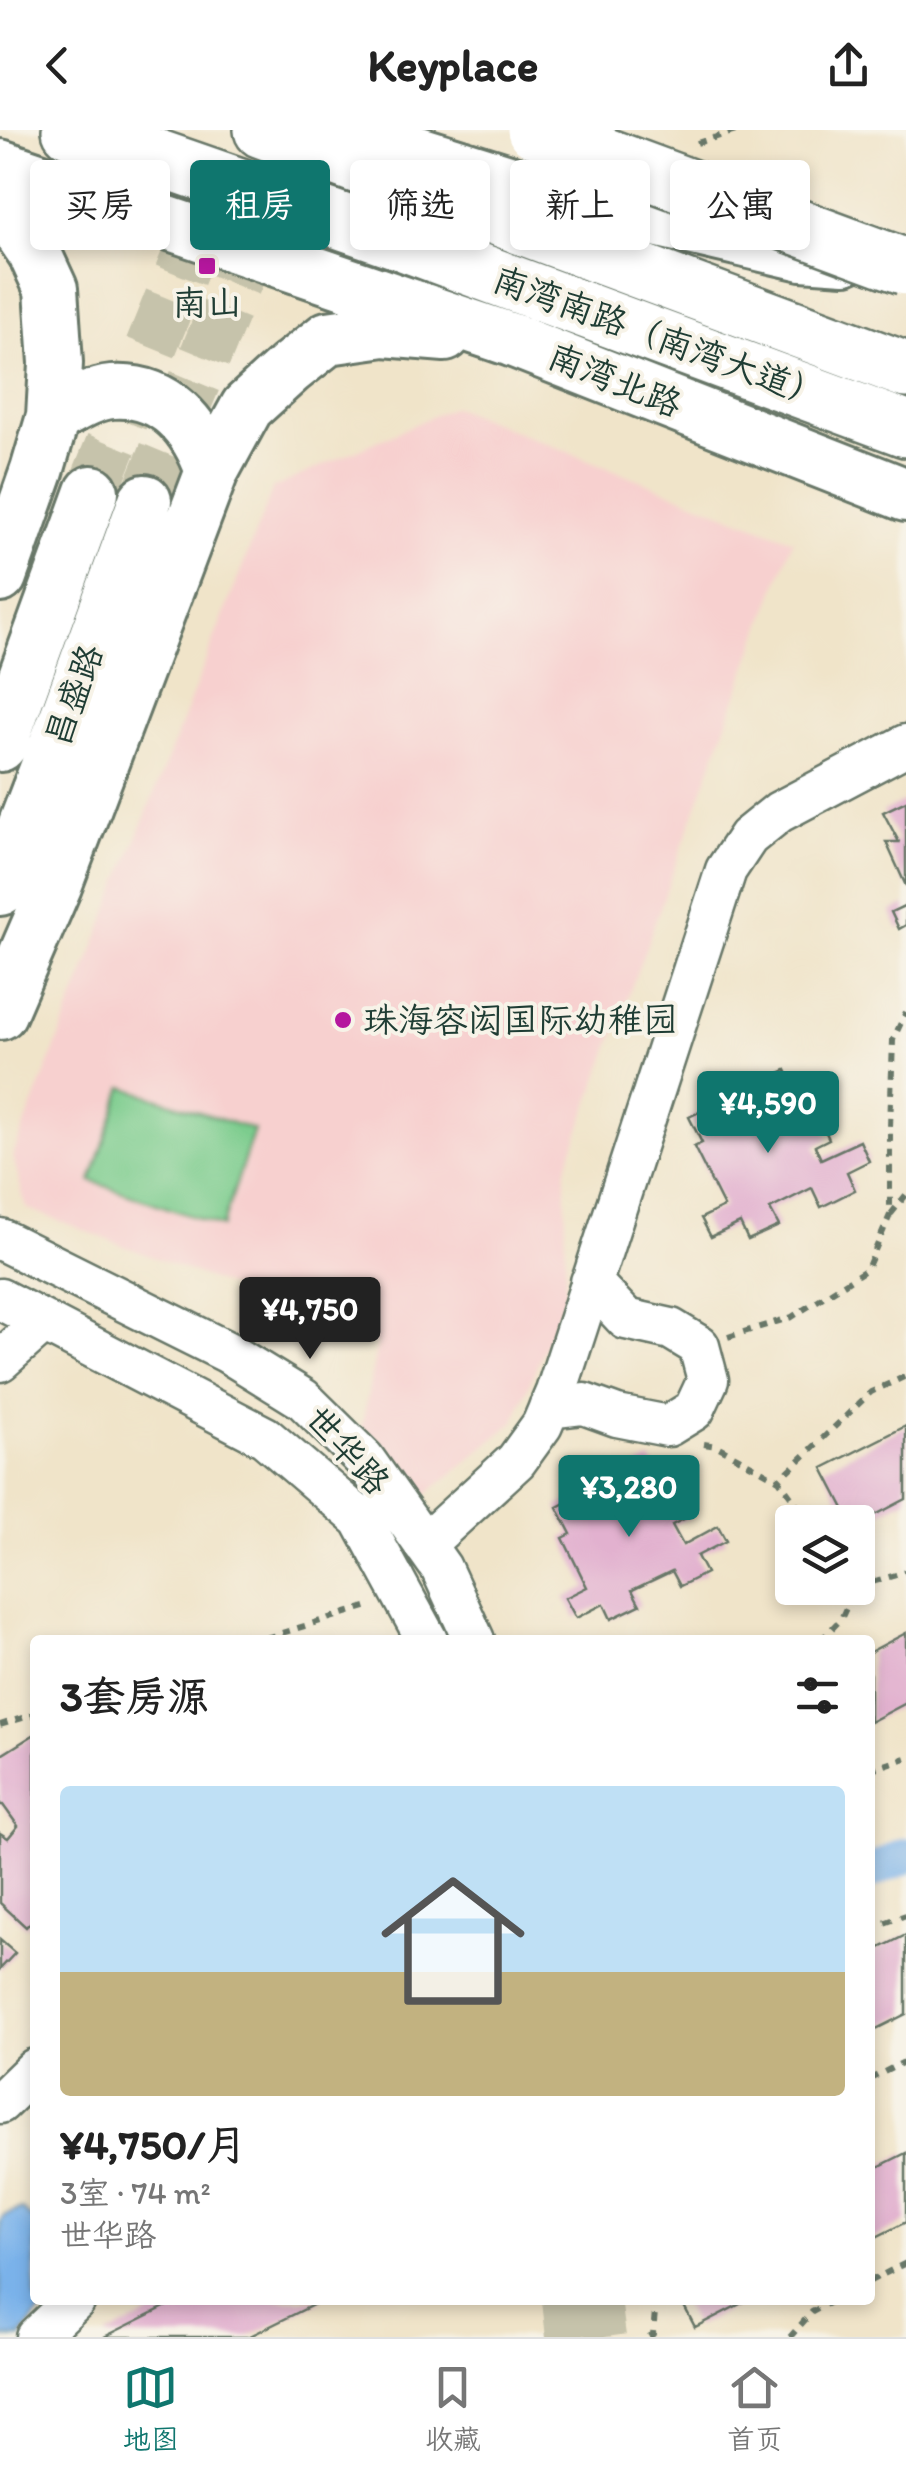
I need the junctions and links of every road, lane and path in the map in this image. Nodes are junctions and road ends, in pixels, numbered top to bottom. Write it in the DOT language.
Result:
graph roads {
  1 [pos="70,130"];
  2 [pos="262,130"];
  3 [pos="345,130"];
  4 [pos="535,130"];
  5 [pos="0,166"];
  6 [pos="0,202"];
  7 [pos="906,264"];
  8 [pos="719,300"];
  9 [pos="512,340"];
  10 [pos="906,351"];
  11 [pos="906,370"];
  12 [pos="53,417"];
  13 [pos="718,421"];
  14 [pos="906,429"];
  15 [pos="212,470"];
  16 [pos="906,477"];
  17 [pos="92,492"];
  18 [pos="906,496"];
  19 [pos="145,501"];
  20 [pos="0,576"];
  21 [pos="906,744"];
  22 [pos="0,745"];
  23 [pos="0,889"];
  24 [pos="906,1012"];
  25 [pos="0,1013"];
  26 [pos="906,1195"];
  27 [pos="890,1215"];
  28 [pos="0,1239"];
  29 [pos="591,1282"];
  30 [pos="0,1300"];
  31 [pos="44,1322"];
  32 [pos="699,1346"];
  33 [pos="0,1361"];
  34 [pos="906,1376"];
  35 [pos="549,1408"];
  36 [pos="701,1444"];
  37 [pos="779,1480"];
  38 [pos="797,1505"];
  39 [pos="424,1545"];
  40 [pos="906,1572"];
  41 [pos="875,1581"];
  42 [pos="404,1594"];
  43 [pos="847,1605"];
  44 [pos="278,1635"];
  45 [pos="424,1635"];
  46 [pos="472,1635"];
  47 [pos="826,1635"];
  48 [pos="30,1715"];
  49 [pos="0,1724"];
  50 [pos="906,1758"];
  51 [pos="875,1768"];
  52 [pos="906,1915"];
  53 [pos="875,1926"];
  54 [pos="906,2060"];
  55 [pos="30,2074"];
  56 [pos="875,2076"];
  57 [pos="0,2103"];
  58 [pos="906,2263"];
  59 [pos="875,2278"];
  60 [pos="70,2305"];
  61 [pos="655,2305"];
  62 [pos="825,2305"];
  63 [pos="652,2336"];
  64 [pos="36,2337"];
  65 [pos="790,2337"];
  1 -- 14 [label="highway, 南湾南路（南湾大道）"];
  2 -- 8 [label="highway, 南湾南路（南湾大道）"];
  3 -- 7 [label="main road"];
  4 -- 7 [label="highway, bridge"];
  5 -- 9 [label="main road"];
  6 -- 12 [label="main road"];
  8 -- 10 [label="main road"];
  8 -- 11 [label="highway, 南湾南路（南湾大道）"];
  9 -- 13 [label="main road, 南湾北路"];
  9 -- 15 [label="main road"];
  12 -- 15 [label="main road"];
  12 -- 20 [label="main road"];
  13 -- 16 [label="main road"];
  13 -- 18 [label="main road"];
  15 -- 25 [label="main road"];
  17 -- 22 [label="main road, 昌盛路"];
  19 -- 23 [label="main road, 昌盛路"];
  21 -- 29 [label="street"];
  24 -- 27 [label="path"];
  26 -- 27 [label="path"];
  27 -- 32 [label="path"];
  28 -- 39 [label="street, 世华路"];
  29 -- 32 [label="street"];
  29 -- 35 [label="street"];
  30 -- 31 [label="street, 世华路"];
  31 -- 33 [label="street"];
  31 -- 42 [label="street, 世华路"];
  32 -- 35 [label="street"];
  34 -- 37 [label="path"];
  35 -- 39 [label="street"];
  36 -- 37 [label="path"];
  37 -- 38 [label="path"];
  39 -- 46 [label="street, 世华路"];
  40 -- 41 [label="path"];
  42 -- 44 [label="path"];
  42 -- 45 [label="street, 世华路"];
  43 -- 47 [label="path"];
  48 -- 49 [label="path"];
  50 -- 51 [label="path"];
  52 -- 53 [label="path"];
  54 -- 56 [label="path"];
  55 -- 57 [label="street"];
  58 -- 59 [label="path"];
  60 -- 64 [label="street"];
  61 -- 63 [label="path"];
  62 -- 65 [label="path"];
}
